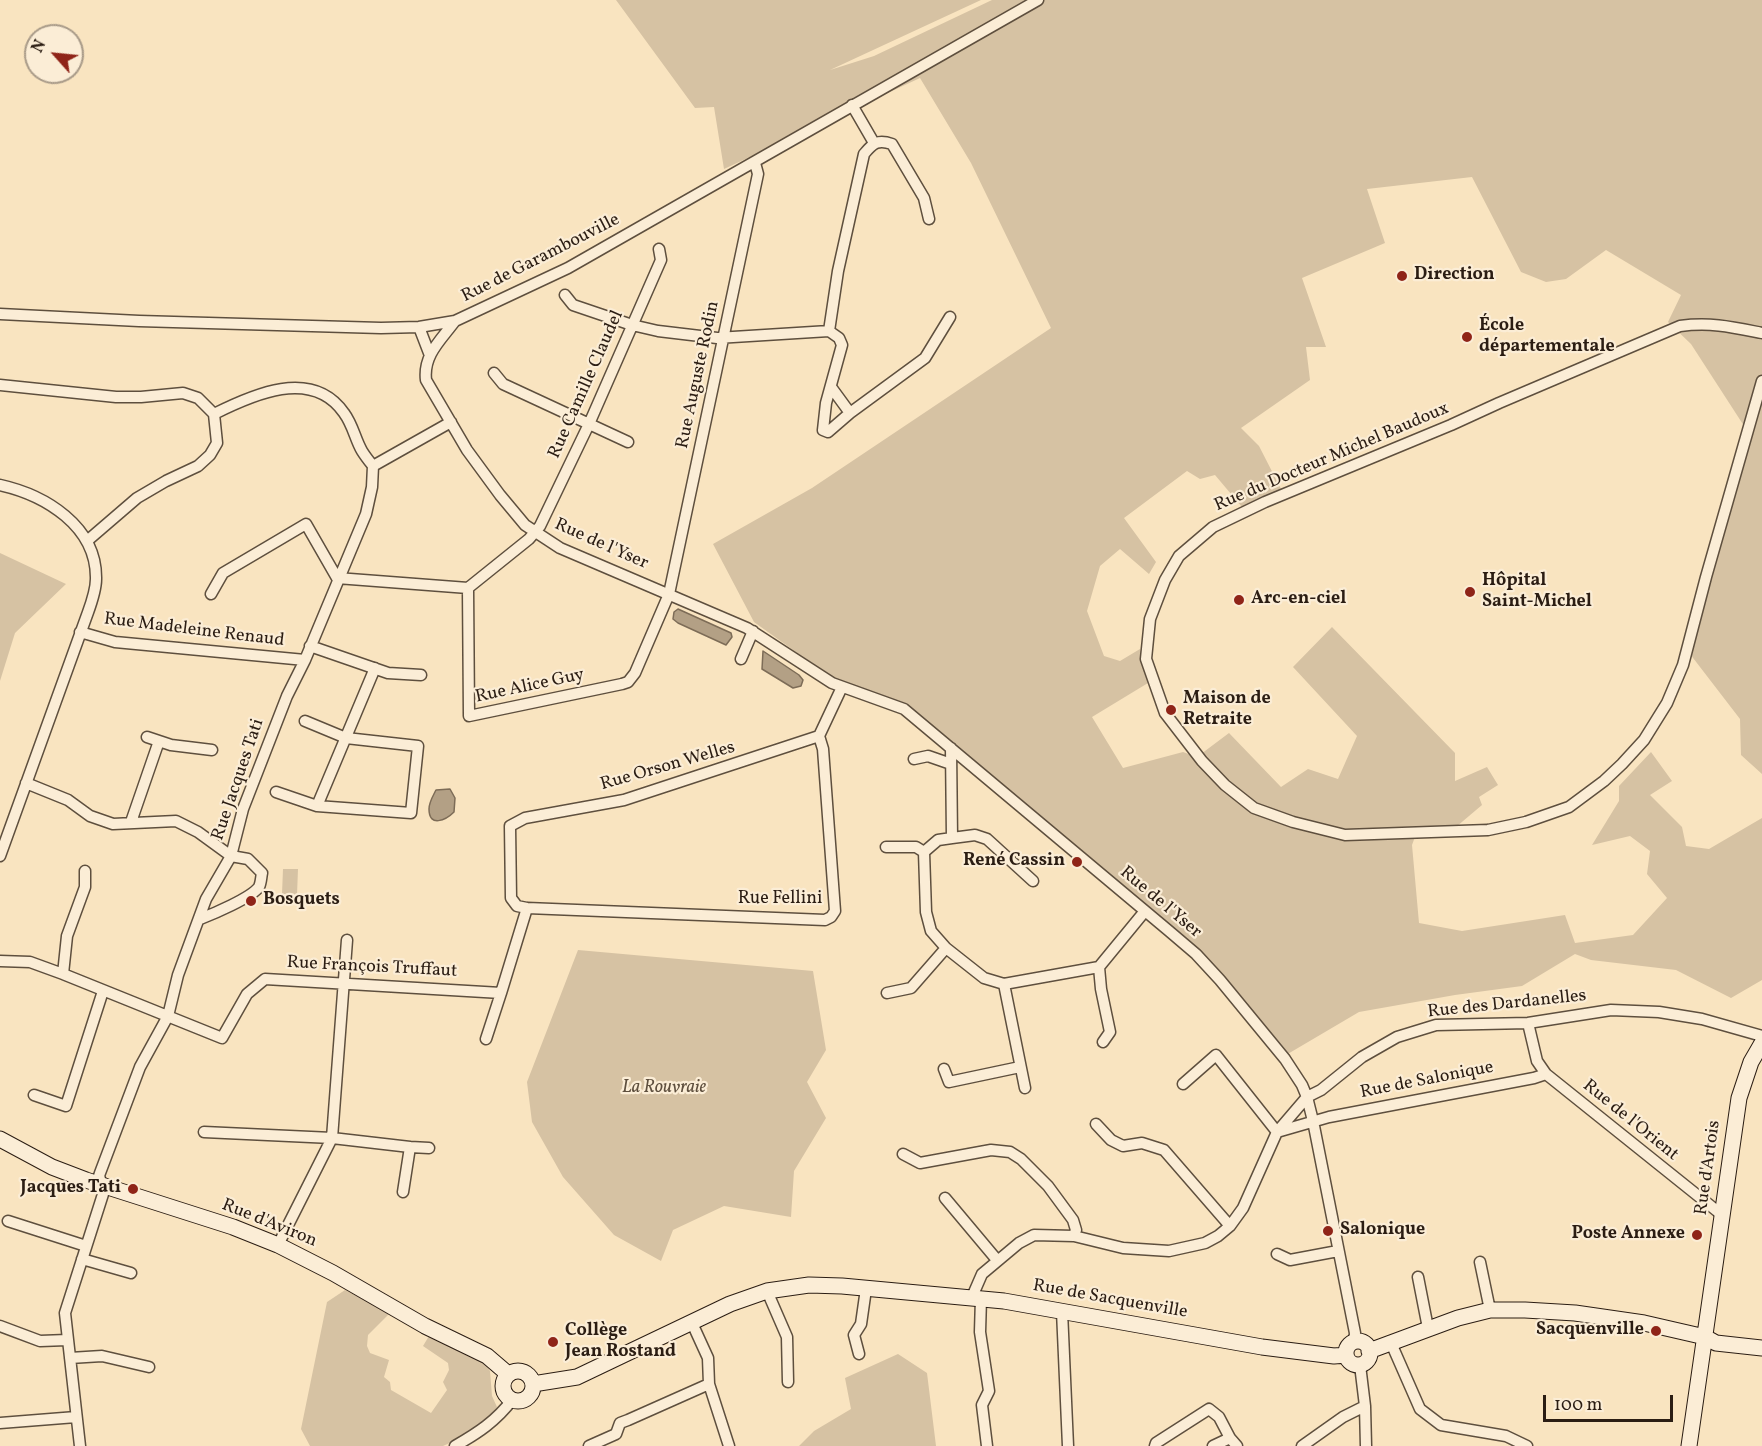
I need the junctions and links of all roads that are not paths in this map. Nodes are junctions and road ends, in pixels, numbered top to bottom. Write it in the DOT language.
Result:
graph roads {
  1 [pos="1038,0"];
  2 [pos="852,105"];
  3 [pos="874,143"];
  4 [pos="755,163"];
  5 [pos="929,219"];
  6 [pos="659,249"];
  7 [pos="565,296"];
  8 [pos="0,315"];
  9 [pos="950,317"];
  10 [pos="455,321"];
  11 [pos="632,325"];
  12 [pos="419,327"];
  13 [pos="829,331"];
  14 [pos="1762,333"];
  15 [pos="724,337"];
  16 [pos="429,353"];
  17 [pos="494,373"];
  18 [pos="1762,381"];
  19 [pos="0,385"];
  20 [pos="831,387"];
  21 [pos="850,413"];
  22 [pos="214,414"];
  23 [pos="451,422"];
  24 [pos="589,424"];
  25 [pos="628,442"];
  26 [pos="373,466"];
  27 [pos="0,485"];
  28 [pos="535,532"];
  29 [pos="87,541"];
  30 [pos="337,578"];
  31 [pos="468,588"];
  32 [pos="211,594"];
  33 [pos="669,594"];
  34 [pos="753,631"];
  35 [pos="80,632"];
  36 [pos="310,646"];
  37 [pos="741,659"];
  38 [pos="305,660"];
  39 [pos="375,668"];
  40 [pos="421,675"];
  41 [pos="842,687"];
  42 [pos="305,721"];
  43 [pos="819,736"];
  44 [pos="147,737"];
  45 [pos="346,738"];
  46 [pos="159,741"];
  47 [pos="951,748"];
  48 [pos="212,750"];
  49 [pos="914,759"];
  50 [pos="951,764"];
  51 [pos="26,783"];
  52 [pos="276,792"];
  53 [pos="317,807"];
  54 [pos="131,822"];
  55 [pos="952,838"];
  56 [pos="886,847"];
  57 [pos="924,852"];
  58 [pos="0,856"];
  59 [pos="231,856"];
  60 [pos="85,871"];
  61 [pos="1033,881"];
  62 [pos="527,908"];
  63 [pos="1145,911"];
  64 [pos="200,919"];
  65 [pos="347,940"];
  66 [pos="946,948"];
  67 [pos="0,961"];
  68 [pos="1099,967"];
  69 [pos="63,974"];
  70 [pos="344,982"];
  71 [pos="1004,984"];
  72 [pos="103,991"];
  73 [pos="501,993"];
  74 [pos="887,993"];
  75 [pos="168,1016"];
  76 [pos="1528,1023"];
  77 [pos="1762,1036"];
  78 [pos="486,1039"];
  79 [pos="1103,1042"];
  80 [pos="1762,1042"];
  81 [pos="1020,1066"];
  82 [pos="944,1069"];
  83 [pos="1546,1074"];
  84 [pos="1183,1084"];
  85 [pos="1024,1088"];
  86 [pos="34,1095"];
  87 [pos="1307,1097"];
  88 [pos="1313,1121"];
  89 [pos="1096,1124"];
  90 [pos="204,1132"];
  91 [pos="1277,1132"];
  92 [pos="332,1138"];
  93 [pos="0,1139"];
  94 [pos="410,1147"];
  95 [pos="429,1148"];
  96 [pos="903,1154"];
  97 [pos="103,1185"];
  98 [pos="403,1191"];
  99 [pos="945,1198"];
  100 [pos="1722,1215"];
  101 [pos="8,1221"];
  102 [pos="1230,1226"];
  103 [pos="1074,1236"];
  104 [pos="86,1245"];
  105 [pos="278,1245"];
  106 [pos="1338,1251"];
  107 [pos="1277,1254"];
  108 [pos="82,1258"];
  109 [pos="997,1260"];
  110 [pos="1480,1262"];
  111 [pos="131,1273"];
  112 [pos="1418,1277"];
  113 [pos="866,1289"];
  114 [pos="767,1291"];
  115 [pos="977,1298"];
  116 [pos="1490,1310"];
  117 [pos="1062,1311"];
  118 [pos="692,1323"];
  119 [pos="0,1326"];
  120 [pos="1428,1328"];
  121 [pos="1705,1337"];
  122 [pos="67,1340"];
  123 [pos="1391,1343"];
  124 [pos="1350,1348"];
  125 [pos="1762,1348"];
  126 [pos="1369,1351"];
  127 [pos="859,1354"];
  128 [pos="70,1358"];
  129 [pos="1360,1365"];
  130 [pos="149,1367"];
  131 [pos="508,1374"];
  132 [pos="788,1382"];
  133 [pos="533,1384"];
  134 [pos="709,1384"];
  135 [pos="512,1400"];
  136 [pos="1365,1406"];
  137 [pos="76,1417"];
  138 [pos="0,1423"];
  139 [pos="1233,1442"];
  140 [pos="80,1446"];
  141 [pos="455,1446"];
  142 [pos="589,1446"];
  143 [pos="729,1446"];
  144 [pos="987,1446"];
  145 [pos="1068,1446"];
  146 [pos="1155,1446"];
  147 [pos="1213,1446"];
  148 [pos="1302,1446"];
  149 [pos="1366,1446"];
  150 [pos="1527,1446"];
  151 [pos="1689,1446"];
  1 -- 2 [label="street, Rue de Garambouville"];
  2 -- 3 [label="street"];
  2 -- 4 [label="street, Rue de Garambouville"];
  3 -- 5 [label="street"];
  3 -- 13 [label="street"];
  4 -- 10 [label="street, Rue de Garambouville"];
  4 -- 15 [label="street, Rue Auguste Rodin"];
  6 -- 11 [label="street, Rue Camille Claudel"];
  7 -- 11 [label="street"];
  8 -- 12 [label="street, Rue de Garambouville"];
  9 -- 21 [label="street"];
  10 -- 12 [label="street, Rue de Garambouville"];
  10 -- 16 [label="street"];
  11 -- 15 [label="street"];
  11 -- 24 [label="street, Rue Camille Claudel"];
  12 -- 16 [label="street, Rue de l'Yser"];
  13 -- 15 [label="street"];
  13 -- 20 [label="street"];
  14 -- 18 [label="street, Rue du Docteur Michel Baudoux"];
  15 -- 33 [label="street, Rue Auguste Rodin"];
  16 -- 23 [label="street, Rue de l'Yser"];
  17 -- 24 [label="street"];
  19 -- 22 [label="street"];
  20 -- 21 [label="street"];
  20 -- 21 [label="street"];
  22 -- 26 [label="street"];
  22 -- 29 [label="street"];
  23 -- 26 [label="street"];
  23 -- 28 [label="street, Rue de l'Yser"];
  24 -- 25 [label="street"];
  24 -- 28 [label="street, Rue Camille Claudel"];
  26 -- 30 [label="street, Rue Jacques Tati"];
  27 -- 29 [label="street"];
  28 -- 31 [label="street"];
  28 -- 33 [label="street, Rue de l'Yser"];
  29 -- 35 [label="street"];
  30 -- 31 [label="street"];
  30 -- 32 [label="street"];
  30 -- 36 [label="street, Rue Jacques Tati"];
  31 -- 33 [label="street, Rue Alice Guy"];
  33 -- 34 [label="street, Rue de l'Yser"];
  34 -- 37 [label="street"];
  34 -- 41 [label="street, Rue de l'Yser"];
  35 -- 38 [label="street, Rue Madeleine Renaud"];
  35 -- 51 [label="street"];
  36 -- 38 [label="street, Rue Jacques Tati"];
  36 -- 39 [label="street"];
  38 -- 59 [label="street, Rue Jacques Tati"];
  39 -- 40 [label="street"];
  39 -- 45 [label="street"];
  41 -- 43 [label="street"];
  41 -- 47 [label="street, Rue de l'Yser"];
  42 -- 45 [label="street"];
  43 -- 62 [label="street, Rue Orson Welles"];
  43 -- 62 [label="street, Rue Fellini"];
  44 -- 46 [label="street"];
  45 -- 53 [label="street"];
  45 -- 53 [label="street"];
  46 -- 48 [label="street"];
  46 -- 54 [label="street"];
  47 -- 50 [label="street"];
  47 -- 63 [label="street, Rue de l'Yser"];
  49 -- 50 [label="street"];
  50 -- 55 [label="street"];
  51 -- 54 [label="street"];
  51 -- 58 [label="street"];
  52 -- 53 [label="street"];
  54 -- 59 [label="street"];
  55 -- 57 [label="street"];
  55 -- 61 [label="street"];
  56 -- 57 [label="street"];
  57 -- 66 [label="street"];
  59 -- 64 [label="street, Rue Jacques Tati"];
  59 -- 64 [label="street"];
  60 -- 69 [label="street"];
  62 -- 73 [label="street"];
  63 -- 68 [label="street"];
  63 -- 87 [label="street, Rue de l'Yser"];
  64 -- 75 [label="street, Rue Jacques Tati"];
  65 -- 70 [label="street"];
  66 -- 71 [label="street"];
  66 -- 74 [label="street"];
  67 -- 69 [label="street"];
  68 -- 71 [label="street"];
  68 -- 79 [label="street"];
  69 -- 72 [label="street"];
  70 -- 73 [label="street, Rue François Truffaut"];
  70 -- 75 [label="street, Rue François Truffaut"];
  70 -- 92 [label="street"];
  71 -- 81 [label="street"];
  72 -- 75 [label="street"];
  72 -- 86 [label="street"];
  73 -- 78 [label="street"];
  75 -- 97 [label="street, Rue Jacques Tati"];
  76 -- 77 [label="street, Rue des Dardanelles"];
  76 -- 83 [label="street"];
  76 -- 87 [label="street, Rue des Dardanelles"];
  80 -- 100 [label="street, Rue d'Artois"];
  81 -- 82 [label="street"];
  81 -- 85 [label="street"];
  83 -- 88 [label="street, Rue de Salonique"];
  83 -- 100 [label="street, Rue de l'Orient"];
  84 -- 91 [label="street"];
  87 -- 88 [label="street, Rue de l'Yser"];
  87 -- 91 [label="street, Rue des Dardanelles"];
  88 -- 91 [label="street, Rue de Salonique"];
  88 -- 106 [label="street, Rue de l'Yser"];
  89 -- 102 [label="street"];
  90 -- 92 [label="street"];
  91 -- 102 [label="street, Rue des Dardanelles"];
  92 -- 94 [label="street"];
  92 -- 105 [label="street"];
  93 -- 97 [label="street, Rue d'Aviron"];
  94 -- 95 [label="street"];
  94 -- 98 [label="street"];
  96 -- 103 [label="street"];
  97 -- 104 [label="street, Rue Jacques Tati"];
  97 -- 105 [label="street, Rue d'Aviron"];
  99 -- 109 [label="street"];
  100 -- 121 [label="street, Rue d'Artois"];
  101 -- 104 [label="street"];
  102 -- 103 [label="street"];
  103 -- 109 [label="street"];
  104 -- 108 [label="street, Rue Jacques Tati"];
  105 -- 131 [label="street, Rue d'Aviron"];
  106 -- 107 [label="street"];
  106 -- 124 [label="street, Rue de l'Yser"];
  108 -- 111 [label="street"];
  108 -- 122 [label="street, Rue Jacques Tati"];
  109 -- 115 [label="street"];
  110 -- 116 [label="street"];
  112 -- 120 [label="street"];
  113 -- 114 [label="street, Rue de Sacquenville"];
  113 -- 115 [label="street, Rue de Sacquenville"];
  113 -- 127 [label="street"];
  114 -- 118 [label="street, Rue de Sacquenville"];
  114 -- 132 [label="street"];
  115 -- 117 [label="street, Rue de Sacquenville"];
  115 -- 144 [label="street"];
  116 -- 120 [label="street"];
  116 -- 121 [label="street"];
  117 -- 124 [label="street, Rue de Sacquenville"];
  117 -- 145 [label="street"];
  118 -- 133 [label="street, Rue de Sacquenville"];
  118 -- 134 [label="street"];
  119 -- 122 [label="street"];
  120 -- 123 [label="street"];
  121 -- 125 [label="street"];
  121 -- 151 [label="street, Rue d'Artois"];
  122 -- 128 [label="street, Rue Jacques Tati"];
  123 -- 126 [label="street"];
  123 -- 150 [label="street"];
  124 -- 126 [label="street"];
  124 -- 129 [label="street"];
  126 -- 129 [label="street"];
  128 -- 130 [label="street"];
  128 -- 137 [label="street, Rue Jacques Tati"];
  129 -- 136 [label="street"];
  131 -- 133 [label="street"];
  131 -- 135 [label="street"];
  133 -- 135 [label="street"];
  134 -- 142 [label="street"];
  134 -- 143 [label="street"];
  135 -- 141 [label="street"];
  136 -- 148 [label="street"];
  136 -- 149 [label="street"];
  137 -- 138 [label="street"];
  137 -- 140 [label="street, Rue Jacques Tati"];
  139 -- 146 [label="street"];
  139 -- 147 [label="street"];
}
